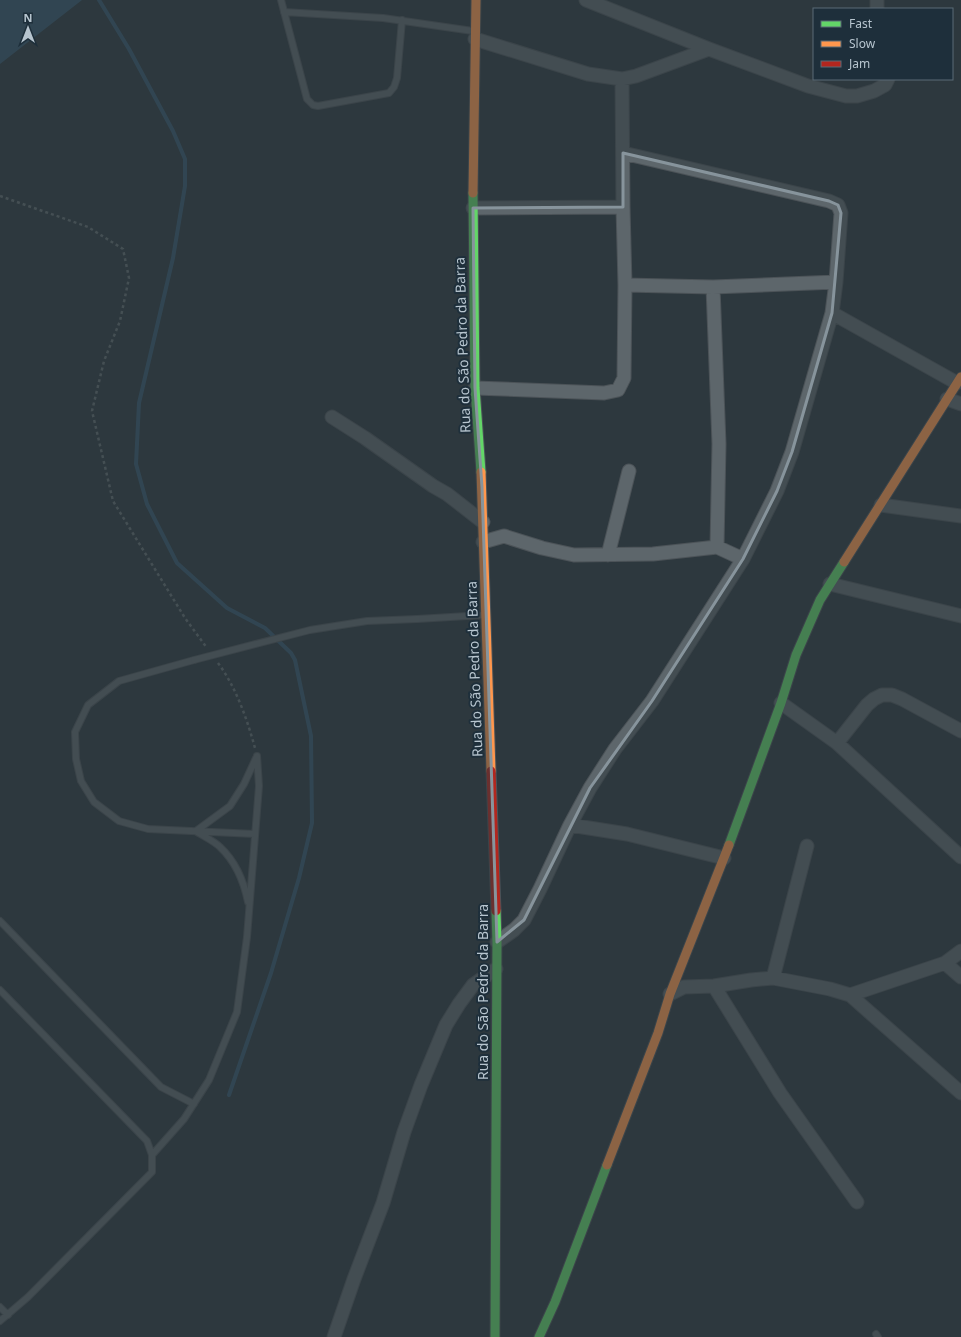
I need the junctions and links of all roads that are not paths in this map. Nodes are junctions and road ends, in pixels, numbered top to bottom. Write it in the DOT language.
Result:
graph roads {
  1 [pos="281,0"];
  2 [pos="476,0"];
  3 [pos="586,0"];
  4 [pos="284,12"];
  5 [pos="402,20"];
  6 [pos="475,35"];
  7 [pos="709,49"];
  8 [pos="622,79"];
  9 [pos="888,80"];
  10 [pos="623,153"];
  11 [pos="623,207"];
  12 [pos="473,208"];
  13 [pos="836,282"];
  14 [pos="625,285"];
  15 [pos="713,287"];
  16 [pos="832,313"];
  17 [pos="959,380"];
  18 [pos="475,388"];
  19 [pos="947,399"];
  20 [pos="961,404"];
  21 [pos="332,417"];
  22 [pos="629,471"];
  23 [pos="881,505"];
  24 [pos="961,516"];
  25 [pos="483,522"];
  26 [pos="483,542"];
  27 [pos="716,547"];
  28 [pos="608,555"];
  29 [pos="743,559"];
  30 [pos="830,584"];
  31 [pos="486,615"];
  32 [pos="961,616"];
  33 [pos="781,703"];
  34 [pos="961,731"];
  35 [pos="837,743"];
  36 [pos="570,825"];
  37 [pos="196,831"];
  38 [pos="255,834"];
  39 [pos="807,846"];
  40 [pos="961,857"];
  41 [pos="724,858"];
  42 [pos="249,911"];
  43 [pos="0,922"];
  44 [pos="497,942"];
  45 [pos="961,952"];
  46 [pos="945,963"];
  47 [pos="496,969"];
  48 [pos="961,977"];
  49 [pos="773,978"];
  50 [pos="714,986"];
  51 [pos="0,990"];
  52 [pos="670,994"];
  53 [pos="850,995"];
  54 [pos="961,1093"];
  55 [pos="194,1104"];
  56 [pos="152,1155"];
  57 [pos="856,1202"];
  58 [pos="0,1307"];
  59 [pos="8,1315"];
  60 [pos="0,1321"];
  61 [pos="334,1337"];
  62 [pos="495,1337"];
  63 [pos="539,1337"];
  1 -- 4 [label="lane"];
  2 -- 6 [label="street, Rua do São Pedro da Barra"];
  3 -- 7 [label="street"];
  4 -- 5 [label="lane"];
  4 -- 5 [label="lane"];
  5 -- 6 [label="lane"];
  6 -- 8 [label="street"];
  6 -- 12 [label="street, Rua do São Pedro da Barra"];
  7 -- 8 [label="street"];
  7 -- 9 [label="street"];
  8 -- 10 [label="street"];
  10 -- 11 [label="street"];
  10 -- 13 [label="street"];
  11 -- 12 [label="street"];
  11 -- 14 [label="street"];
  12 -- 18 [label="street, Rua do São Pedro da Barra"];
  13 -- 15 [label="street"];
  13 -- 16 [label="street"];
  14 -- 15 [label="street"];
  14 -- 18 [label="street"];
  15 -- 27 [label="street"];
  16 -- 17 [label="street"];
  16 -- 29 [label="street"];
  17 -- 19 [label="street"];
  18 -- 25 [label="street, Rua do São Pedro da Barra"];
  19 -- 20 [label="street"];
  19 -- 23 [label="street"];
  21 -- 25 [label="street"];
  22 -- 28 [label="street"];
  23 -- 24 [label="street"];
  23 -- 30 [label="street"];
  25 -- 26 [label="street, Rua do São Pedro da Barra"];
  26 -- 28 [label="street"];
  26 -- 31 [label="street, Rua do São Pedro da Barra"];
  27 -- 28 [label="street"];
  27 -- 29 [label="street"];
  29 -- 36 [label="street"];
  30 -- 32 [label="street"];
  30 -- 33 [label="street"];
  31 -- 37 [label="lane, bridge"];
  31 -- 44 [label="street, Rua do São Pedro da Barra"];
  33 -- 35 [label="street"];
  33 -- 41 [label="street"];
  34 -- 35 [label="street"];
  35 -- 40 [label="street"];
  36 -- 41 [label="street"];
  36 -- 44 [label="street"];
  37 -- 38 [label="lane"];
  37 -- 38 [label="lane"];
  37 -- 42 [label="lane"];
  38 -- 42 [label="lane"];
  39 -- 49 [label="street"];
  41 -- 52 [label="street"];
  42 -- 55 [label="lane"];
  43 -- 55 [label="lane"];
  44 -- 47 [label="street, Rua do São Pedro da Barra"];
  45 -- 46 [label="street"];
  46 -- 48 [label="street"];
  46 -- 53 [label="street"];
  47 -- 61 [label="street"];
  47 -- 62 [label="street, Rua do São Pedro da Barra"];
  49 -- 50 [label="street"];
  49 -- 53 [label="street"];
  50 -- 52 [label="street"];
  50 -- 57 [label="street"];
  51 -- 56 [label="lane"];
  52 -- 63 [label="street"];
  53 -- 54 [label="street"];
  55 -- 56 [label="lane"];
  56 -- 59 [label="lane"];
  58 -- 59 [label="lane"];
  59 -- 60 [label="lane"];
}
